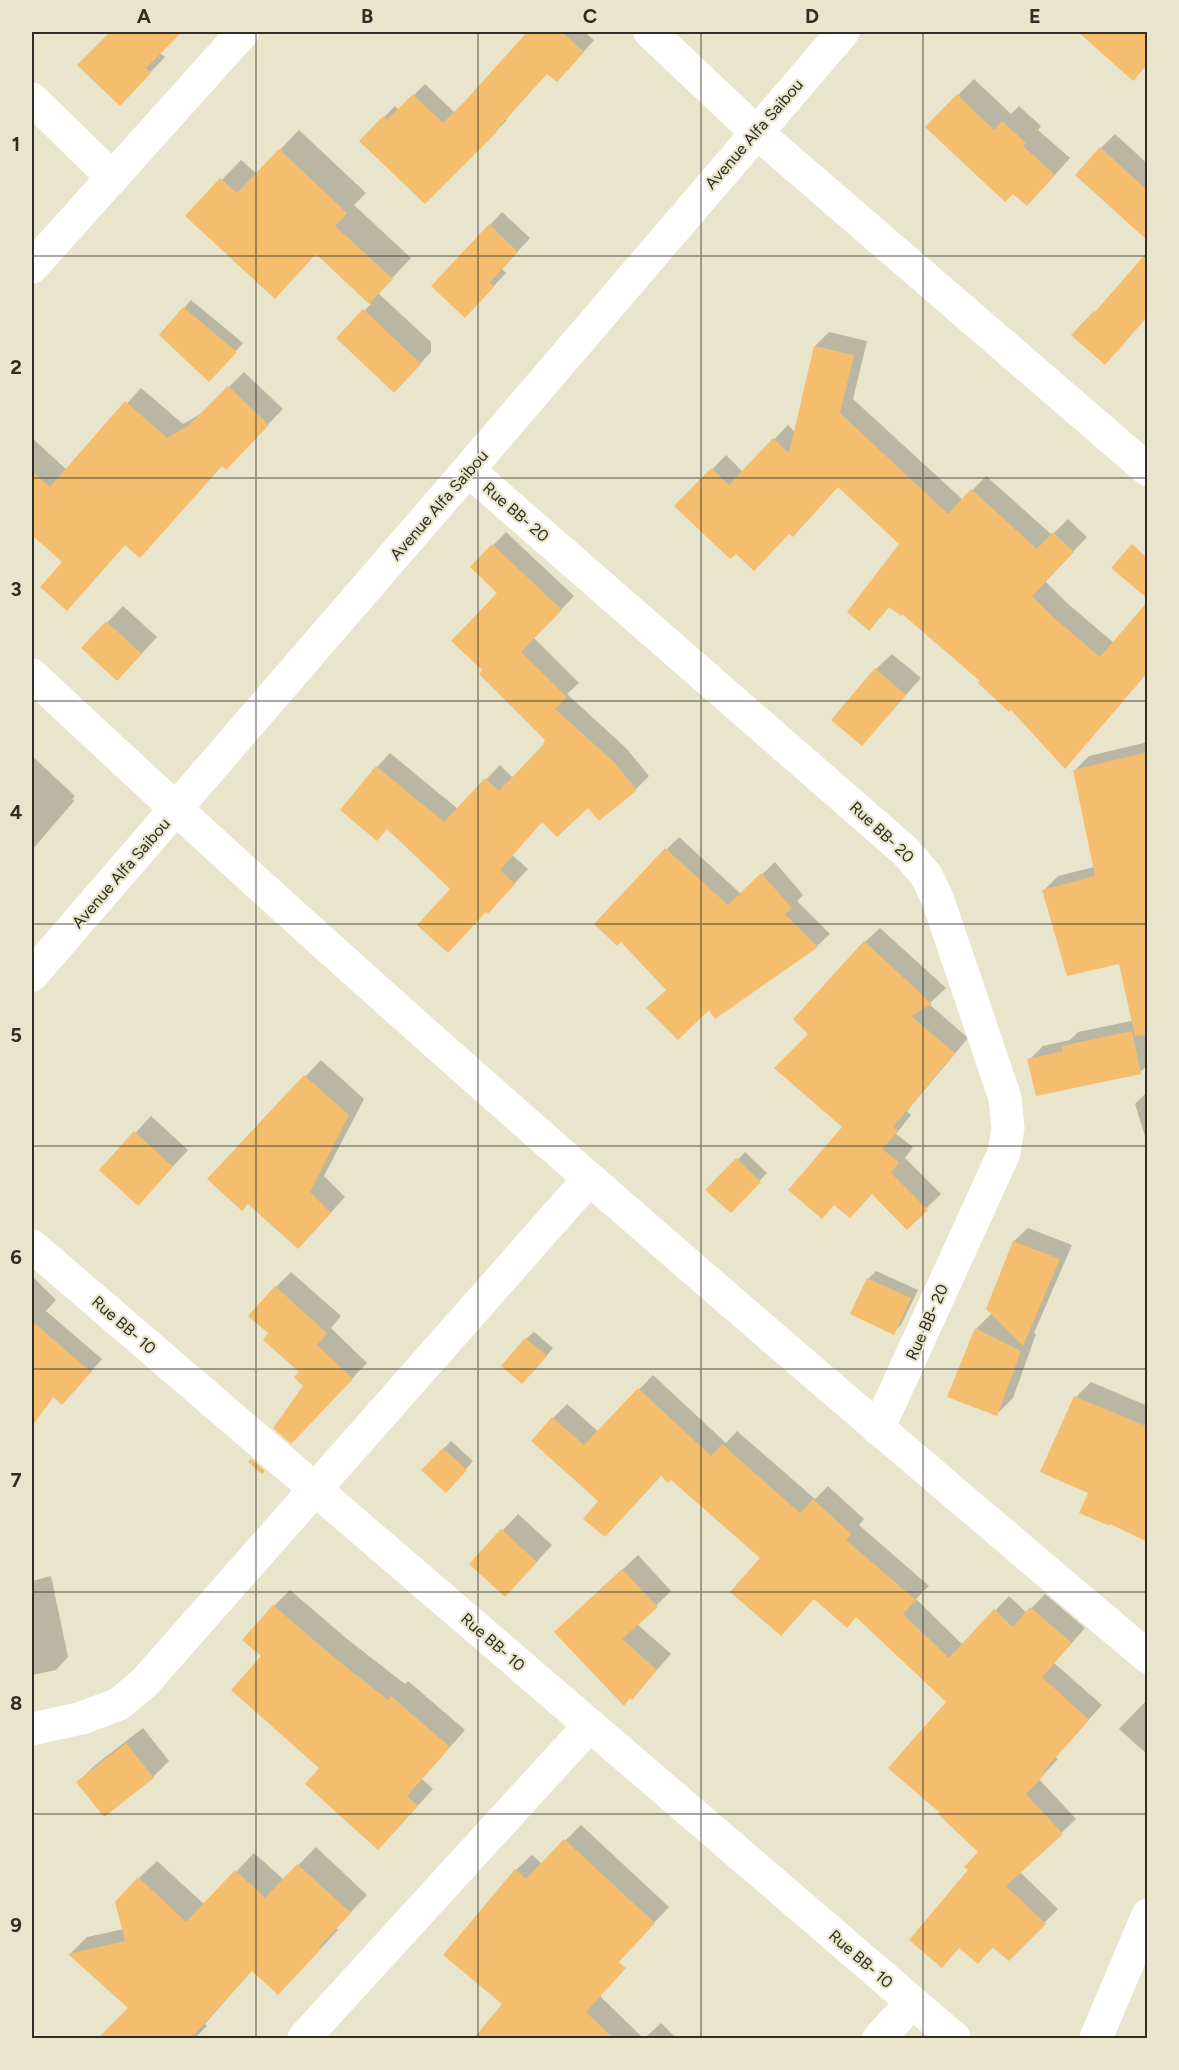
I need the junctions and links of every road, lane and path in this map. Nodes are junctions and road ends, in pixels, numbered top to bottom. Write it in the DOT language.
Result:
graph roads {
  1 [pos="243,32"];
  2 [pos="650,32"];
  3 [pos="843,32"];
  4 [pos="32,99"];
  5 [pos="755,131"];
  6 [pos="113,178"];
  7 [pos="32,267"];
  8 [pos="468,470"];
  9 [pos="1148,470"];
  10 [pos="32,675"];
  11 [pos="176,810"];
  12 [pos="32,975"];
  13 [pos="589,1179"];
  14 [pos="32,1245"];
  15 [pos="878,1430"];
  16 [pos="315,1489"];
  17 [pos="1148,1657"];
  18 [pos="590,1725"];
  19 [pos="32,1729"];
  20 [pos="1148,1915"];
  21 [pos="912,2003"];
  22 [pos="304,2038"];
  23 [pos="879,2038"];
  24 [pos="954,2038"];
  25 [pos="1096,2038"];
  1 -- 6 [label="street"];
  2 -- 5 [label="street"];
  3 -- 5 [label="street, Avenue Alfa Saibou"];
  4 -- 6 [label="street"];
  5 -- 8 [label="street, Avenue Alfa Saibou"];
  5 -- 9 [label="street"];
  6 -- 7 [label="street"];
  8 -- 11 [label="street, Avenue Alfa Saibou"];
  8 -- 15 [label="street, Rue BB- 20"];
  10 -- 11 [label="street"];
  11 -- 12 [label="street, Avenue Alfa Saibou"];
  11 -- 13 [label="street"];
  13 -- 15 [label="street"];
  13 -- 16 [label="street"];
  14 -- 16 [label="street, Rue BB- 10"];
  15 -- 17 [label="street"];
  16 -- 18 [label="street, Rue BB- 10"];
  16 -- 19 [label="street"];
  18 -- 21 [label="street, Rue BB- 10"];
  18 -- 22 [label="street"];
  20 -- 25 [label="street"];
  21 -- 23 [label="street"];
  21 -- 24 [label="street, Rue BB- 10"];
}
